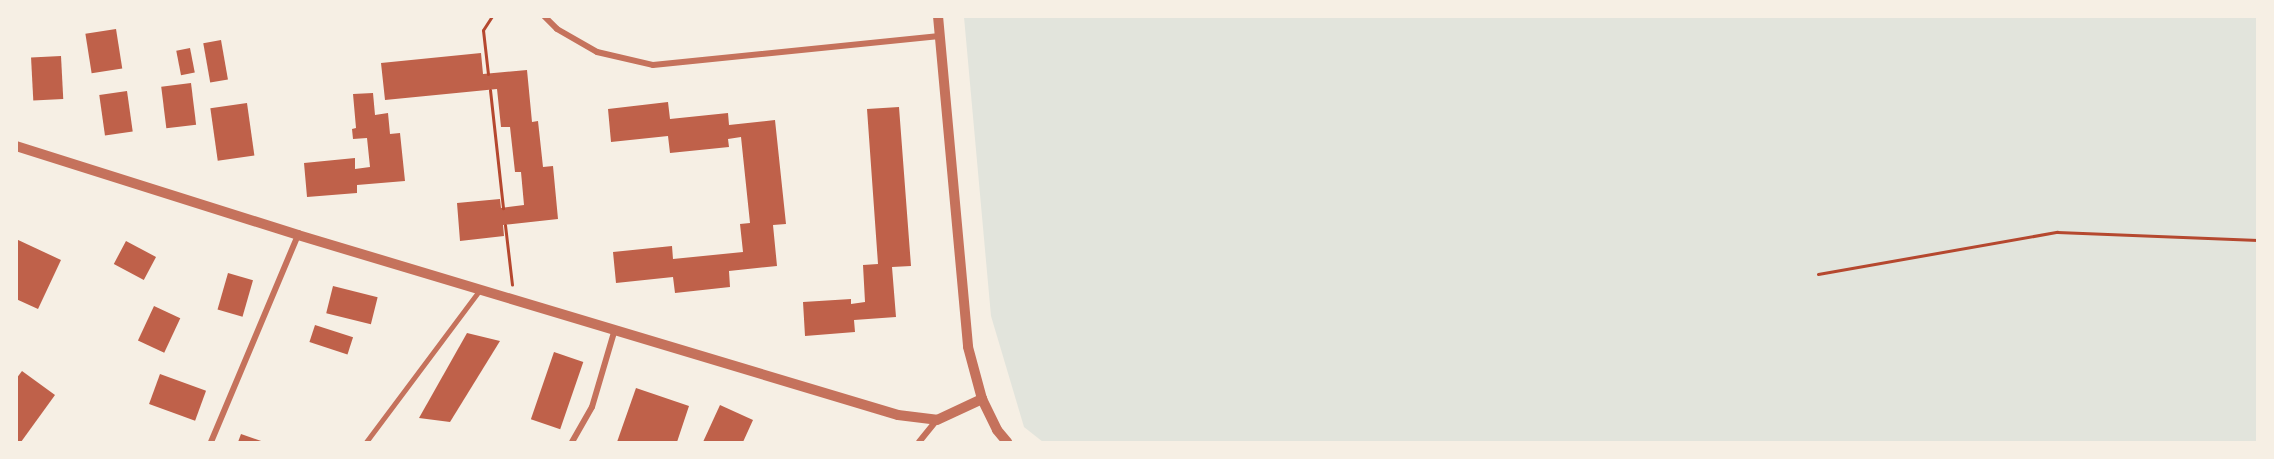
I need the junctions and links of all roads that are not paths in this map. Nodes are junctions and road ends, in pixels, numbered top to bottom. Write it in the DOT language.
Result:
graph roads {
  1 [pos="544,16"];
  2 [pos="938,16"];
  3 [pos="940,36"];
  4 [pos="16,146"];
  5 [pos="298,235"];
  6 [pos="481,289"];
  7 [pos="615,329"];
  8 [pos="982,399"];
  9 [pos="937,420"];
  10 [pos="211,442"];
  11 [pos="366,442"];
  12 [pos="572,442"];
  13 [pos="919,442"];
  14 [pos="1006,442"];
  1 -- 3 [label="street"];
  2 -- 3 [label="street"];
  3 -- 8 [label="street"];
  4 -- 5 [label="street"];
  5 -- 6 [label="street"];
  5 -- 10 [label="street"];
  6 -- 7 [label="street"];
  6 -- 11 [label="lane"];
  7 -- 9 [label="street"];
  7 -- 12 [label="street"];
  8 -- 9 [label="street"];
  8 -- 14 [label="street"];
  9 -- 13 [label="street"];
}
